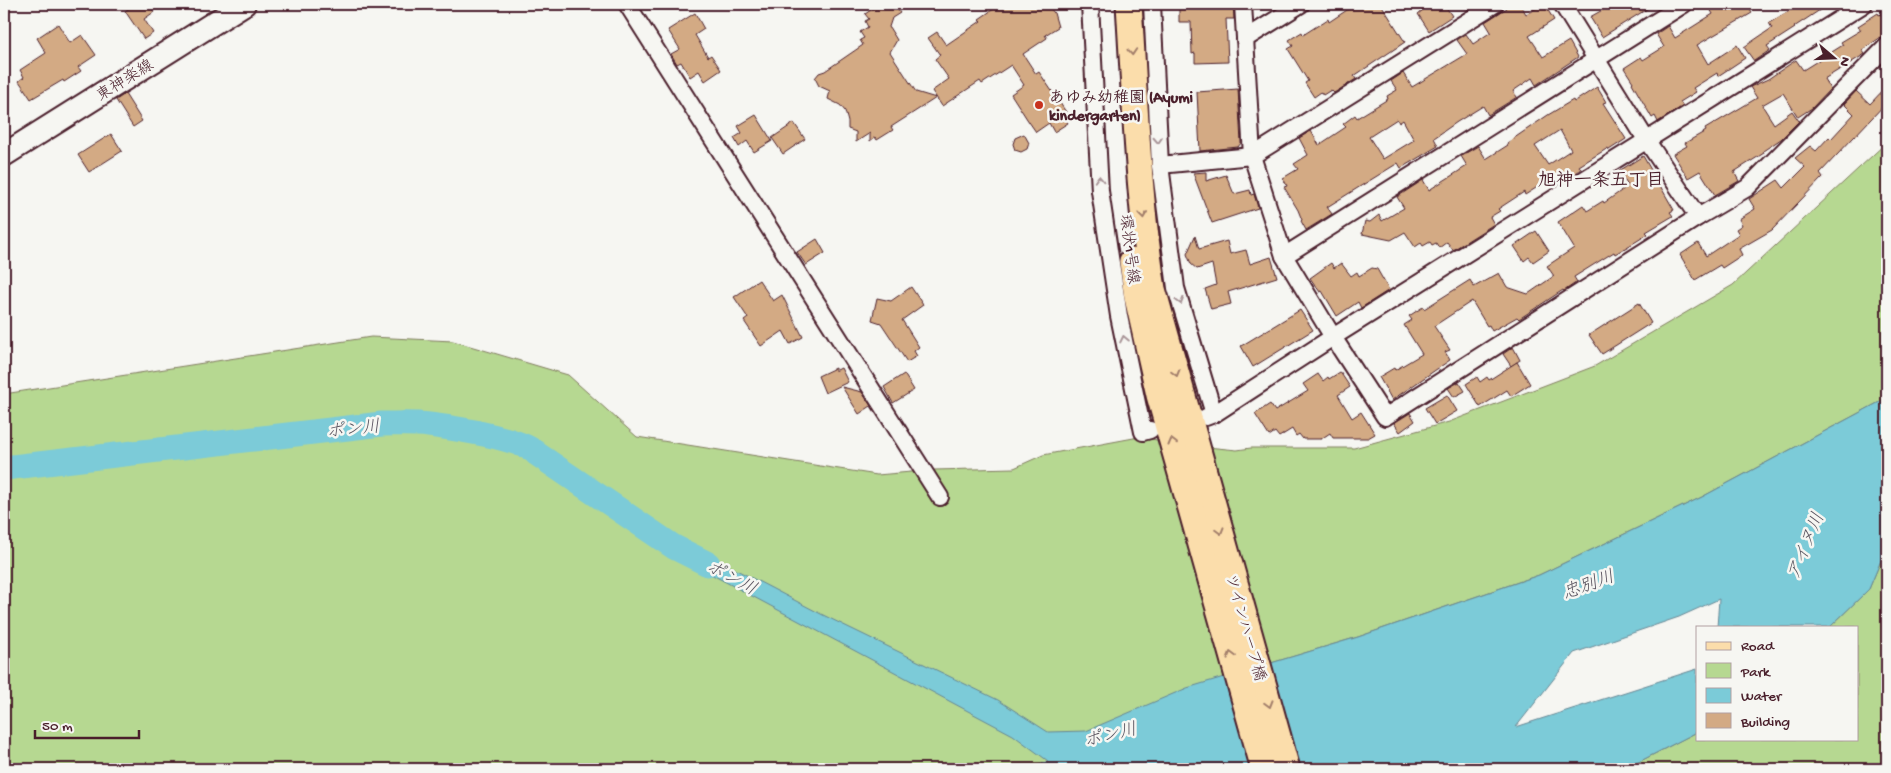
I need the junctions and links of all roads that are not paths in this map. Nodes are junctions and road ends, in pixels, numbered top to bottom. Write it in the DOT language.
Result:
graph roads {
  1 [pos="244,4"];
  2 [pos="627,4"];
  3 [pos="1090,4"];
  4 [pos="1112,4"];
  5 [pos="1129,4"];
  6 [pos="1152,4"];
  7 [pos="1244,4"];
  8 [pos="1301,4"];
  9 [pos="1495,4"];
  10 [pos="1562,4"];
  11 [pos="1684,4"];
  12 [pos="1864,4"];
  13 [pos="1245,39"];
  14 [pos="1887,46"];
  15 [pos="1597,58"];
  16 [pos="1647,141"];
  17 [pos="4,155"];
  18 [pos="1252,156"];
  19 [pos="1160,164"];
  20 [pos="1698,217"];
  21 [pos="1284,256"];
  22 [pos="1333,337"];
  23 [pos="1150,430"];
  24 [pos="1196,487"];
  25 [pos="940,498"];
  26 [pos="1264,769"];
  27 [pos="1287,769"];
  1 -- 17 [label="main road, 東神楽線"];
  2 -- 25 [label="street"];
  23 -- 3 [label="street, one-way"];
  24 -- 4 [label="main road, 環状1号線, one-way"];
  5 -- 24 [label="main road, 環状1号線, one-way"];
  6 -- 19 [label="street, one-way"];
  7 -- 13 [label="street"];
  8 -- 13 [label="street"];
  9 -- 18 [label="street"];
  10 -- 15 [label="street"];
  11 -- 15 [label="street"];
  12 -- 16 [label="street"];
  13 -- 18 [label="street"];
  14 -- 20 [label="street"];
  15 -- 16 [label="street"];
  15 -- 21 [label="street"];
  16 -- 20 [label="street"];
  16 -- 22 [label="street"];
  18 -- 19 [label="street"];
  18 -- 21 [label="street"];
  19 -- 22 [label="street, one-way"];
  20 -- 22 [label="street"];
  21 -- 22 [label="street"];
  26 -- 24 [label="main road, ツインハープ橋, one-way"];
  24 -- 27 [label="main road, ツインハープ橋, one-way"];
}
